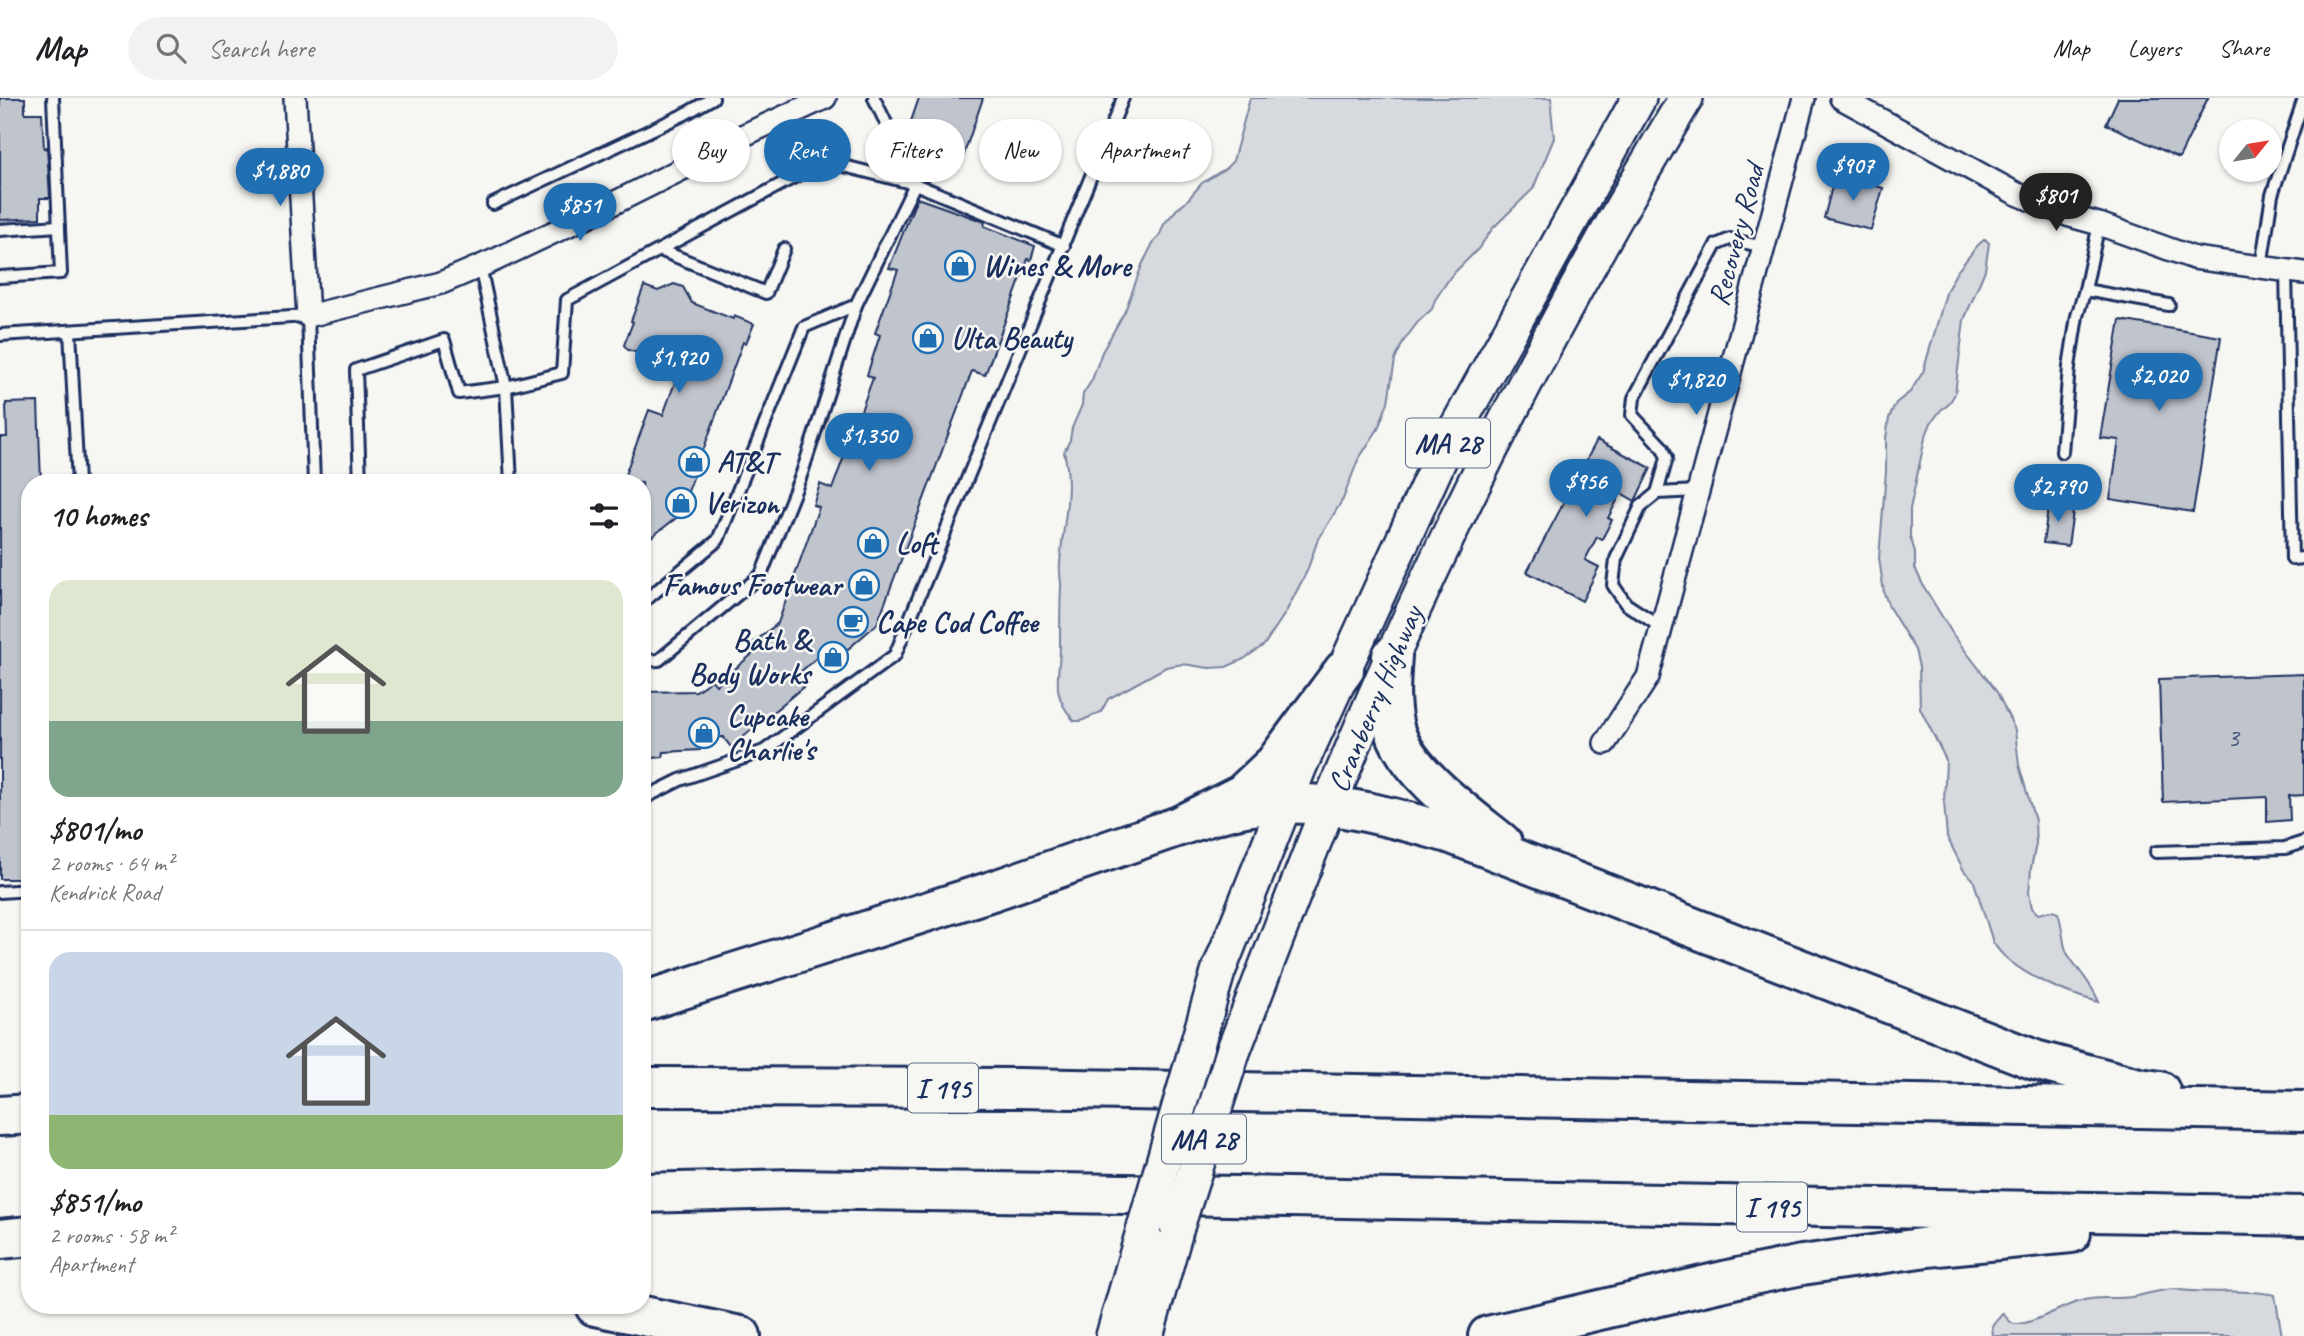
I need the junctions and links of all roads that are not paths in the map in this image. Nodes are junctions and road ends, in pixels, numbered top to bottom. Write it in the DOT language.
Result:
graph roads {
  1 [pos="53,98"];
  2 [pos="295,98"];
  3 [pos="713,98"];
  4 [pos="825,98"];
  5 [pos="874,98"];
  6 [pos="1124,98"];
  7 [pos="1639,98"];
  8 [pos="1686,98"];
  9 [pos="1804,98"];
  10 [pos="1841,98"];
  11 [pos="2304,98"];
  12 [pos="915,184"];
  13 [pos="493,204"];
  14 [pos="2099,224"];
  15 [pos="59,226"];
  16 [pos="0,230"];
  17 [pos="1064,246"];
  18 [pos="1763,247"];
  19 [pos="784,249"];
  20 [pos="660,250"];
  21 [pos="480,266"];
  22 [pos="2262,267"];
  23 [pos="2295,271"];
  24 [pos="0,277"];
  25 [pos="2085,290"];
  26 [pos="856,305"];
  27 [pos="2169,305"];
  28 [pos="309,316"];
  29 [pos="70,331"];
  30 [pos="0,335"];
  31 [pos="506,387"];
  32 [pos="2062,452"];
  33 [pos="78,474"];
  34 [pos="314,474"];
  35 [pos="360,474"];
  36 [pos="511,474"];
  37 [pos="2304,485"];
  38 [pos="2291,486"];
  39 [pos="1698,491"];
  40 [pos="1657,493"];
  41 [pos="2304,558"];
  42 [pos="651,596"];
  43 [pos="1661,627"];
  44 [pos="1392,656"];
  45 [pos="651,660"];
  46 [pos="1344,670"];
  47 [pos="1605,743"];
  48 [pos="651,794"];
  49 [pos="1286,803"];
  50 [pos="1330,805"];
  51 [pos="1179,826"];
  52 [pos="2304,842"];
  53 [pos="2156,852"];
  54 [pos="1525,863"];
  55 [pos="21,891"];
  56 [pos="0,892"];
  57 [pos="651,999"];
  58 [pos="651,1087"];
  59 [pos="2304,1111"];
  60 [pos="21,1115"];
  61 [pos="0,1116"];
  62 [pos="651,1193"];
  63 [pos="2304,1219"];
  64 [pos="634,1314"];
  65 [pos="741,1336"];
  66 [pos="1113,1336"];
  67 [pos="1146,1336"];
  68 [pos="1488,1336"];
  1 -- 15 [label="lane"];
  2 -- 28 [label="street"];
  3 -- 13 [label="lane"];
  4 -- 21 [label="street"];
  5 -- 12 [label="lane"];
  6 -- 17 [label="lane"];
  7 -- 46 [label="main road, Cranberry Highway / MA 28"];
  8 -- 44 [label="main road, Cranberry Highway / MA 28"];
  9 -- 18 [label="street, Recovery Road"];
  10 -- 14 [label="street"];
  11 -- 22 [label="lane"];
  12 -- 17 [label="lane"];
  12 -- 20 [label="lane"];
  12 -- 26 [label="lane"];
  14 -- 22 [label="street"];
  14 -- 25 [label="lane"];
  15 -- 16 [label="lane"];
  15 -- 24 [label="lane"];
  17 -- 48 [label="lane"];
  18 -- 39 [label="street, Recovery Road"];
  18 -- 40 [label="lane"];
  19 -- 20 [label="lane"];
  20 -- 31 [label="lane"];
  21 -- 28 [label="street"];
  21 -- 31 [label="lane"];
  22 -- 23 [label="street"];
  23 -- 38 [label="lane"];
  25 -- 27 [label="lane"];
  25 -- 32 [label="lane"];
  26 -- 42 [label="lane"];
  26 -- 45 [label="lane"];
  28 -- 29 [label="lane"];
  28 -- 34 [label="lane"];
  29 -- 30 [label="lane"];
  29 -- 33 [label="lane"];
  31 -- 35 [label="lane"];
  31 -- 36 [label="lane"];
  37 -- 38 [label="lane"];
  38 -- 41 [label="lane"];
  39 -- 40 [label="lane"];
  39 -- 43 [label="street, Recovery Road"];
  40 -- 43 [label="lane"];
  43 -- 47 [label="street, Recovery Road"];
  44 -- 50 [label="main road, Cranberry Highway / MA 28"];
  44 -- 54 [label="highway"];
  46 -- 49 [label="main road, Cranberry Highway / MA 28"];
  46 -- 51 [label="highway"];
  49 -- 50 [label="highway"];
  49 -- 51 [label="highway"];
  49 -- 66 [label="main road, Cranberry Highway / MA 28, bridge"];
  50 -- 54 [label="highway"];
  50 -- 67 [label="main road, Cranberry Highway / MA 28, bridge"];
  51 -- 57 [label="highway"];
  52 -- 53 [label="lane"];
  54 -- 59 [label="highway"];
  55 -- 56 [label="lane"];
  58 -- 59 [label="highway, I 195"];
  60 -- 61 [label="highway"];
  62 -- 63 [label="highway, I 195"];
  63 -- 68 [label="highway"];
  64 -- 65 [label="highway"];
}
